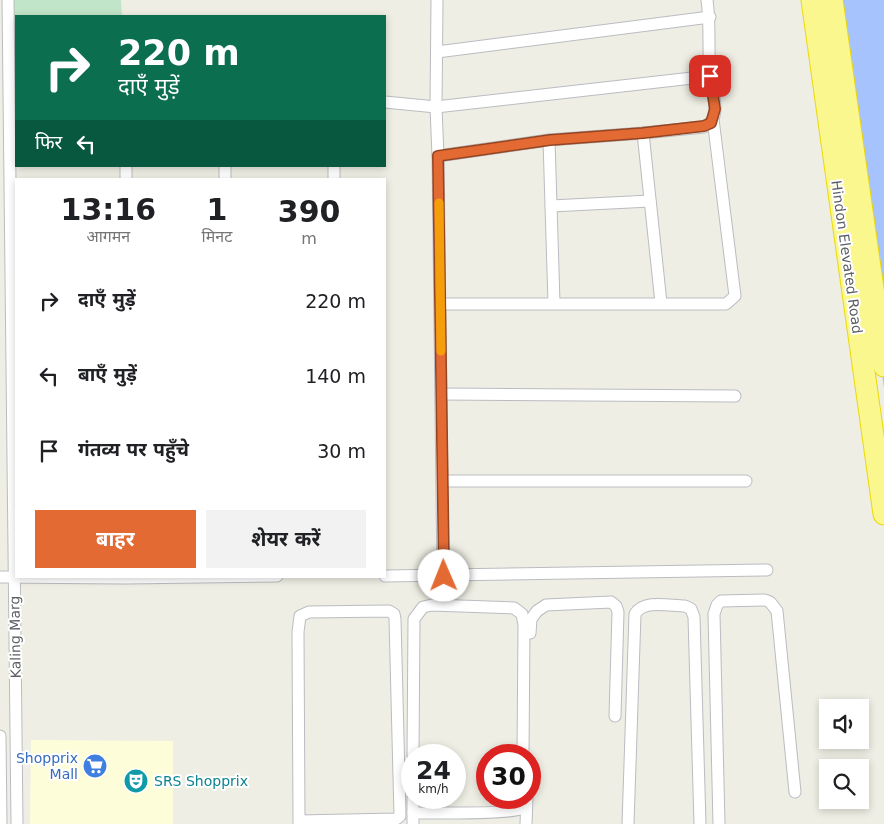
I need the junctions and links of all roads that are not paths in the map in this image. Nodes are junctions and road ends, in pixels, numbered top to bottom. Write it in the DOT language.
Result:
graph roads {
  1 [pos="8,0"];
  2 [pos="436,0"];
  3 [pos="707,0"];
  4 [pos="812,0"];
  5 [pos="832,0"];
  6 [pos="710,17"];
  7 [pos="437,52"];
  8 [pos="710,76"];
  9 [pos="8,91"];
  10 [pos="386,102"];
  11 [pos="436,107"];
  12 [pos="712,119"];
  13 [pos="643,133"];
  14 [pos="550,140"];
  15 [pos="438,156"];
  16 [pos="650,201"];
  17 [pos="5,206"];
  18 [pos="552,206"];
  19 [pos="554,303"];
  20 [pos="661,303"];
  21 [pos="440,304"];
  22 [pos="0,344"];
  23 [pos="12,344"];
  24 [pos="884,366"];
  25 [pos="441,394"];
  26 [pos="735,396"];
  27 [pos="442,481"];
  28 [pos="746,481"];
  29 [pos="884,514"];
  30 [pos="766,570"];
  31 [pos="386,576"];
  32 [pos="444,576"];
  33 [pos="0,577"];
  34 [pos="15,577"];
  35 [pos="15,578"];
  36 [pos="616,716"];
  37 [pos="0,736"];
  38 [pos="413,744"];
  39 [pos="523,744"];
  40 [pos="528,744"];
  41 [pos="0,746"];
  42 [pos="16,746"];
  43 [pos="795,792"];
  44 [pos="519,809"];
  45 [pos="527,809"];
  46 [pos="413,818"];
  47 [pos="299,822"];
  48 [pos="1,824"];
  49 [pos="17,824"];
  50 [pos="526,824"];
  51 [pos="628,824"];
  52 [pos="700,824"];
  53 [pos="719,824"];
  1 -- 9 [label="street, Kaling Marg"];
  2 -- 7 [label="street"];
  3 -- 6 [label="street"];
  4 -- 29 [label="highway, Hindon Elevated Road"];
  5 -- 24 [label="highway, Hindon Elevated Road"];
  6 -- 7 [label="street"];
  6 -- 8 [label="street"];
  7 -- 11 [label="street"];
  8 -- 11 [label="street"];
  8 -- 12 [label="street"];
  9 -- 17 [label="street, Kaling Marg"];
  10 -- 11 [label="street"];
  11 -- 15 [label="street"];
  12 -- 13 [label="street"];
  12 -- 20 [label="street"];
  13 -- 14 [label="street"];
  13 -- 16 [label="street"];
  14 -- 15 [label="street"];
  14 -- 18 [label="street"];
  15 -- 21 [label="street"];
  16 -- 18 [label="street"];
  16 -- 20 [label="street"];
  17 -- 23 [label="street, Kaling Marg"];
  18 -- 19 [label="street"];
  19 -- 20 [label="street"];
  19 -- 21 [label="street"];
  21 -- 25 [label="street"];
  22 -- 23 [label="street"];
  23 -- 34 [label="street, Kaling Marg"];
  25 -- 26 [label="street"];
  25 -- 27 [label="street"];
  27 -- 28 [label="street"];
  27 -- 32 [label="street"];
  30 -- 32 [label="street"];
  31 -- 32 [label="street"];
  33 -- 34 [label="street"];
  35 -- 42 [label="street, Kaling Marg"];
  36 -- 40 [label="street"];
  37 -- 41 [label="street"];
  38 -- 39 [label="street"];
  41 -- 42 [label="street"];
  41 -- 48 [label="street"];
  42 -- 49 [label="street, Kaling Marg"];
  43 -- 53 [label="street"];
  44 -- 46 [label="street"];
  45 -- 50 [label="street"];
  47 -- 47 [label="street"];
  51 -- 52 [label="street"];
}
